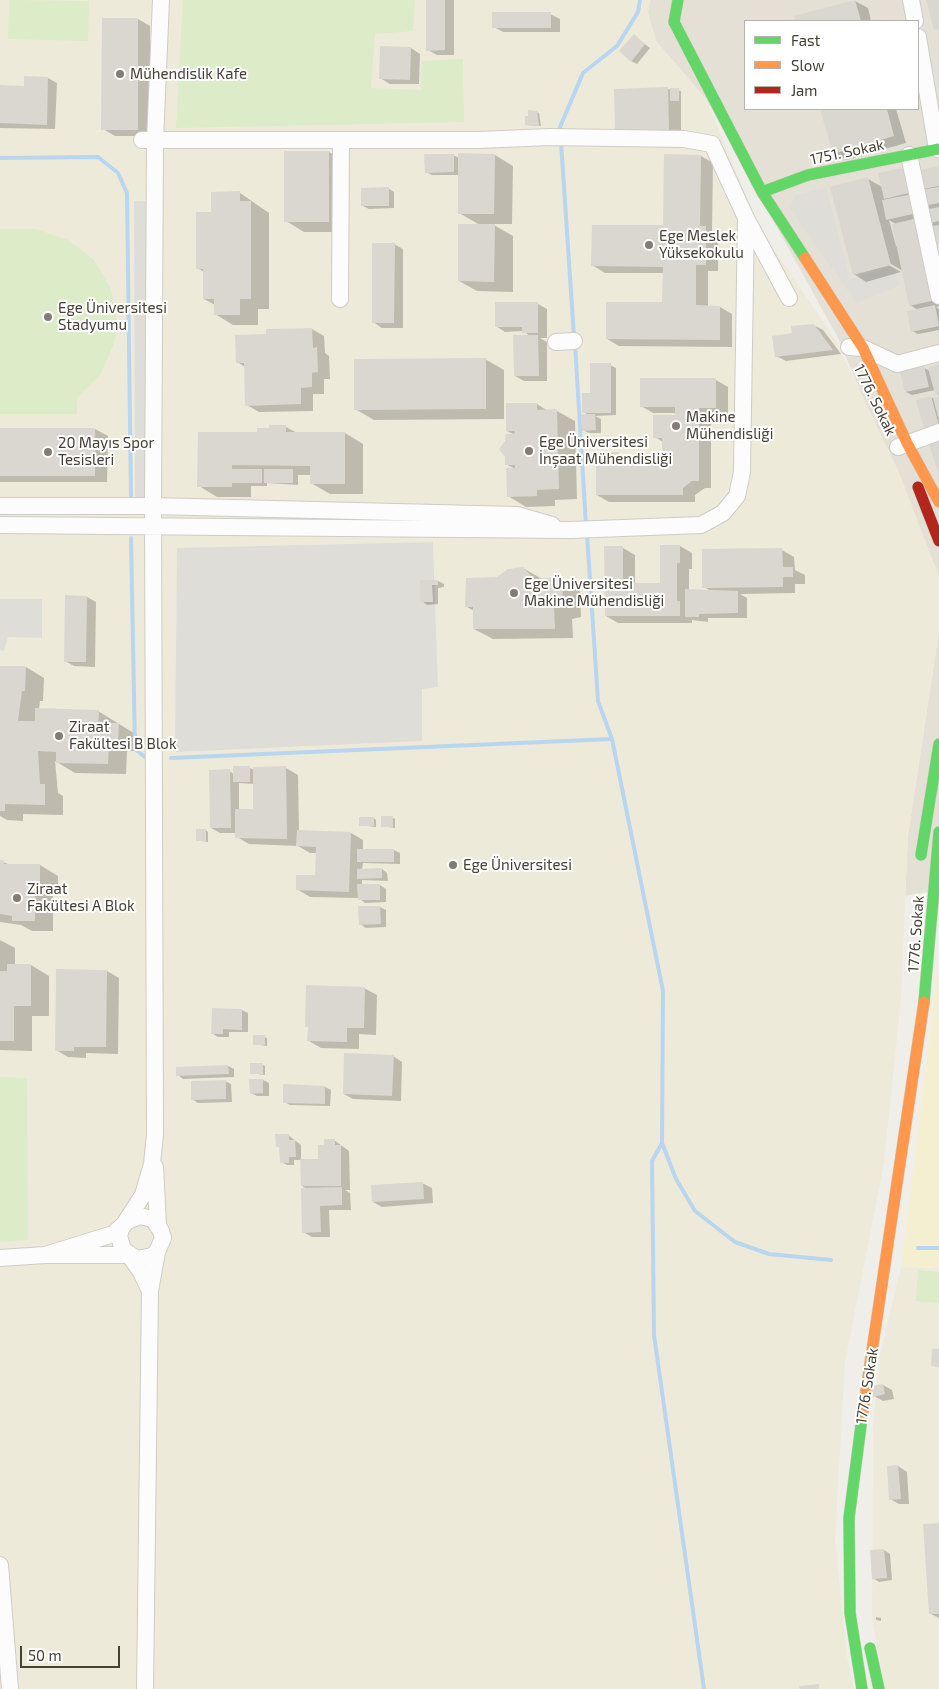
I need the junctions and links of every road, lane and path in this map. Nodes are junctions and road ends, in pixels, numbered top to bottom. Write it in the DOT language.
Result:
graph roads {
  1 [pos="161,0"];
  2 [pos="678,0"];
  3 [pos="911,0"];
  4 [pos="915,20"];
  5 [pos="919,44"];
  6 [pos="148,140"];
  7 [pos="341,140"];
  8 [pos="938,149"];
  9 [pos="909,155"];
  10 [pos="762,192"];
  11 [pos="746,218"];
  12 [pos="939,296"];
  13 [pos="789,298"];
  14 [pos="340,299"];
  15 [pos="574,341"];
  16 [pos="556,342"];
  17 [pos="856,347"];
  18 [pos="939,353"];
  19 [pos="939,432"];
  20 [pos="903,445"];
  21 [pos="939,502"];
  22 [pos="0,506"];
  23 [pos="153,506"];
  24 [pos="353,518"];
  25 [pos="0,525"];
  26 [pos="153,527"];
  27 [pos="939,541"];
  28 [pos="939,744"];
  29 [pos="939,832"];
  30 [pos="931,873"];
  31 [pos="912,1004"];
  32 [pos="901,1125"];
  33 [pos="154,1144"];
  34 [pos="128,1221"];
  35 [pos="158,1224"];
  36 [pos="157,1252"];
  37 [pos="45,1255"];
  38 [pos="128,1255"];
  39 [pos="0,1258"];
  40 [pos="150,1291"];
  41 [pos="849,1518"];
  42 [pos="0,1565"];
  43 [pos="861,1592"];
  44 [pos="867,1634"];
  45 [pos="10,1689"];
  46 [pos="145,1689"];
  47 [pos="862,1689"];
  48 [pos="879,1689"];
  1 -- 6 [label="street"];
  2 -- 10 [label="street, 1776. Sokak"];
  3 -- 4 [label="street"];
  5 -- 8 [label="street"];
  6 -- 7 [label="street"];
  6 -- 23 [label="street"];
  7 -- 11 [label="street"];
  7 -- 14 [label="street"];
  8 -- 9 [label="street, 1751. Sokak"];
  9 -- 10 [label="street, 1751. Sokak"];
  9 -- 12 [label="street"];
  10 -- 17 [label="street, 1776. Sokak"];
  11 -- 13 [label="street"];
  11 -- 24 [label="street"];
  15 -- 16 [label="street"];
  17 -- 18 [label="street"];
  17 -- 20 [label="street, 1776. Sokak"];
  19 -- 20 [label="street"];
  20 -- 21 [label="street, 1776. Sokak"];
  20 -- 27 [label="street, 1776. Sokak"];
  22 -- 23 [label="street"];
  23 -- 24 [label="street"];
  23 -- 26 [label="street"];
  24 -- 26 [label="street"];
  25 -- 26 [label="street"];
  26 -- 33 [label="street"];
  28 -- 30 [label="street, 1776. Sokak"];
  29 -- 30 [label="street, 1776. Sokak"];
  30 -- 32 [label="street, 1776. Sokak"];
  31 -- 32 [label="street, 1776. Sokak"];
  32 -- 41 [label="street, 1776. Sokak"];
  33 -- 34 [label="street"];
  33 -- 35 [label="street"];
  34 -- 35 [label="street"];
  34 -- 37 [label="street"];
  34 -- 38 [label="street"];
  35 -- 36 [label="street"];
  36 -- 38 [label="street"];
  36 -- 40 [label="street"];
  37 -- 38 [label="street"];
  37 -- 39 [label="street"];
  38 -- 40 [label="street"];
  40 -- 46 [label="street"];
  41 -- 43 [label="street, 1776. Sokak"];
  41 -- 47 [label="street, 1776. Sokak"];
  42 -- 45 [label="street"];
  44 -- 48 [label="street"];
}
